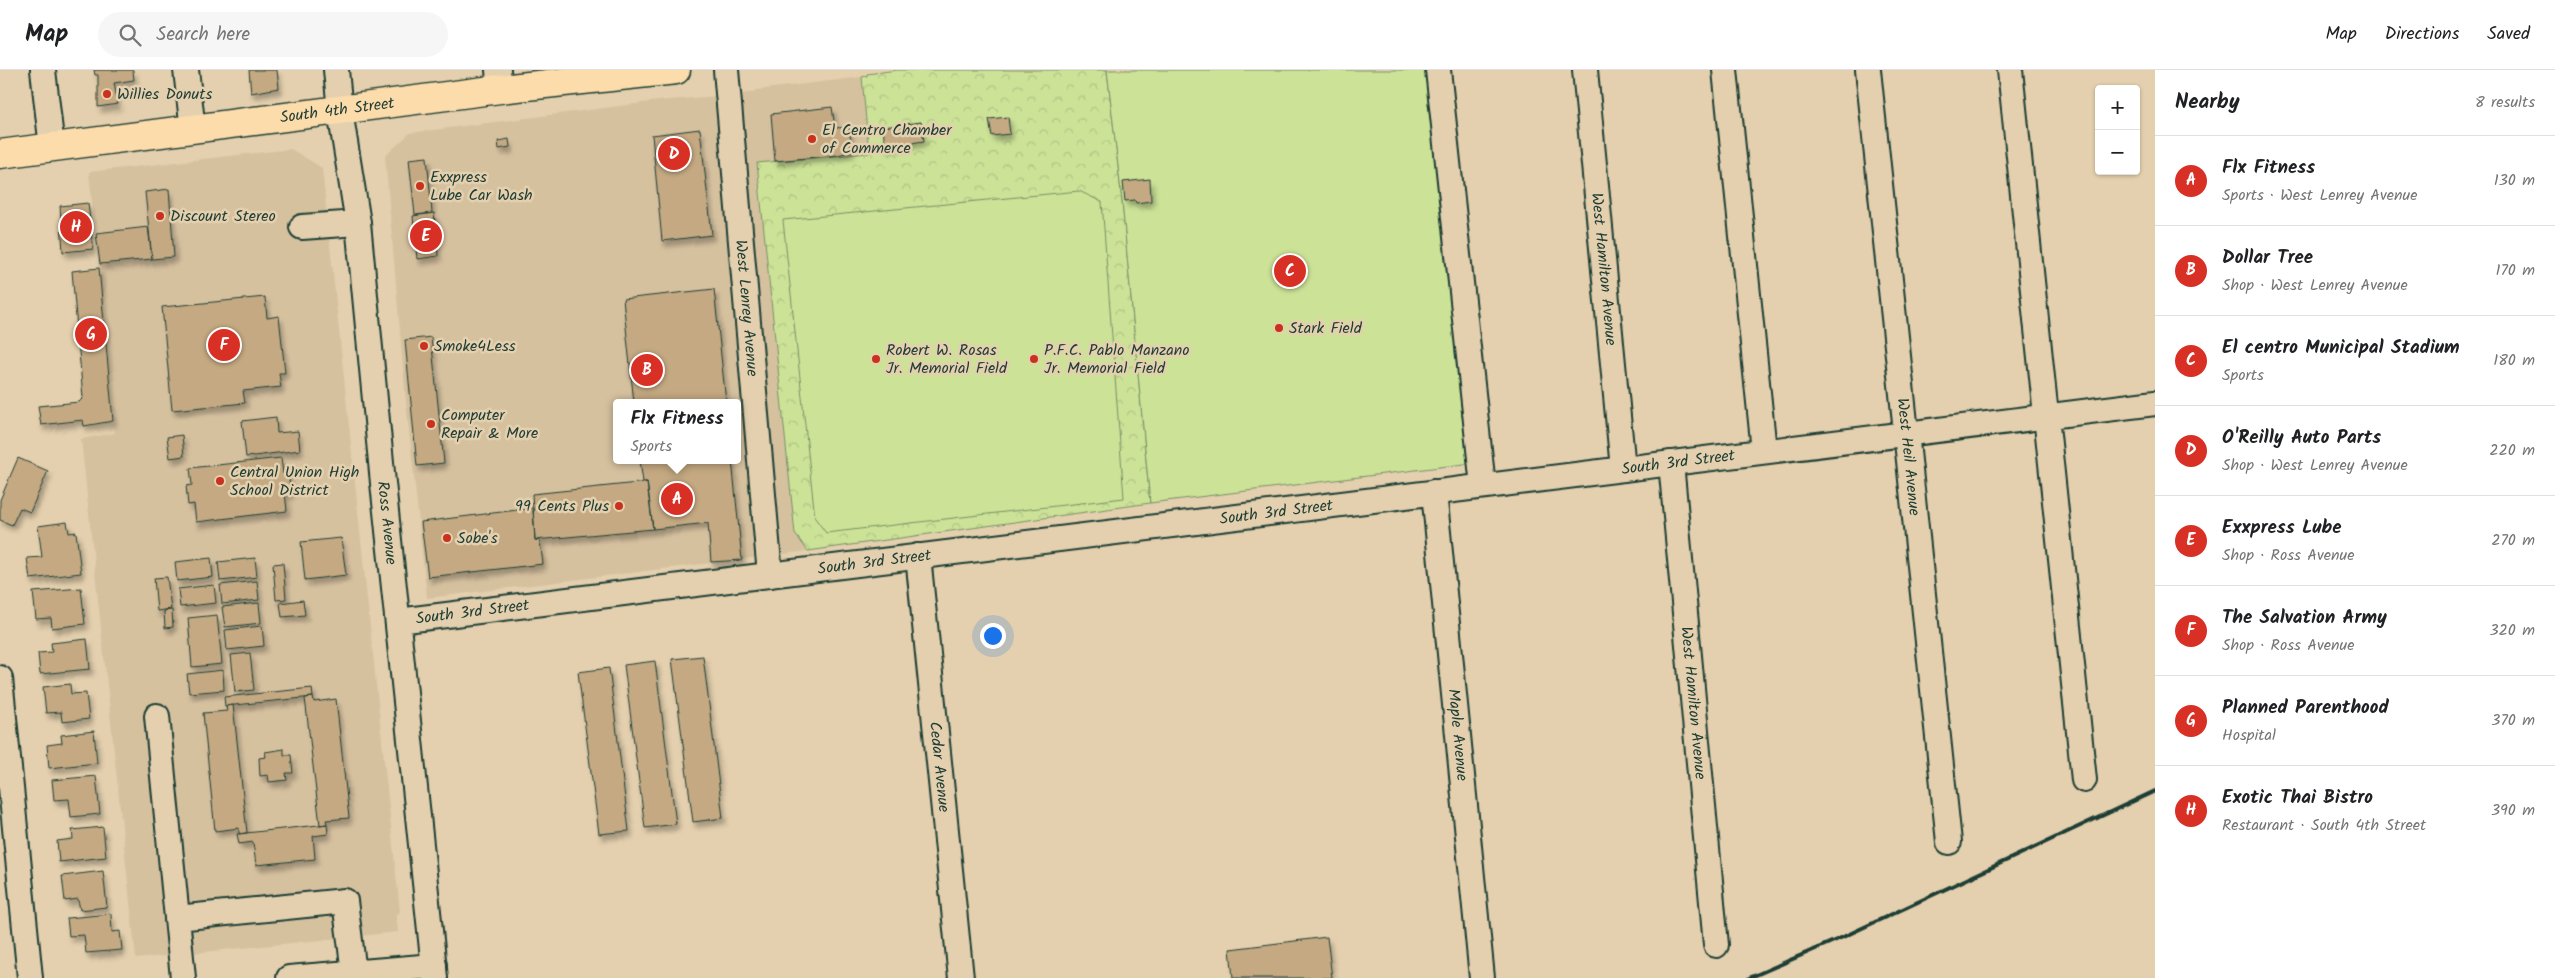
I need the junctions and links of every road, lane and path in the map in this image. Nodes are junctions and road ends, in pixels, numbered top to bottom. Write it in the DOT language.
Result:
graph roads {
  1 [pos="43,70"];
  2 [pos="186,70"];
  3 [pos="336,70"];
  4 [pos="676,70"];
  5 [pos="726,70"];
  6 [pos="1438,70"];
  7 [pos="1585,70"];
  8 [pos="1725,70"];
  9 [pos="1868,70"];
  10 [pos="2010,70"];
  11 [pos="648,72"];
  12 [pos="499,79"];
  13 [pos="340,111"];
  14 [pos="193,130"];
  15 [pos="52,148"];
  16 [pos="0,154"];
  17 [pos="358,223"];
  18 [pos="302,226"];
  19 [pos="2155,403"];
  20 [pos="2047,416"];
  21 [pos="1906,434"];
  22 [pos="1764,451"];
  23 [pos="1671,463"];
  24 [pos="1623,469"];
  25 [pos="1483,486"];
  26 [pos="1434,492"];
  27 [pos="918,556"];
  28 [pos="770,575"];
  29 [pos="398,621"];
  30 [pos="0,678"];
  31 [pos="157,716"];
  32 [pos="2084,780"];
  33 [pos="1949,842"];
  34 [pos="177,918"];
  35 [pos="1716,945"];
  36 [pos="354,972"];
  37 [pos="434,972"];
  38 [pos="30,978"];
  39 [pos="183,978"];
  40 [pos="288,978"];
  41 [pos="961,978"];
  42 [pos="1482,978"];
  1 -- 15 [label="street"];
  2 -- 14 [label="street"];
  3 -- 13 [label="street, Ross Avenue"];
  4 -- 11 [label="main road, South 4th Street"];
  5 -- 28 [label="street, West Lenrey Avenue"];
  6 -- 25 [label="street"];
  7 -- 24 [label="street, West Hamilton Avenue"];
  8 -- 22 [label="street"];
  9 -- 21 [label="street, West Heil Avenue"];
  10 -- 20 [label="street"];
  11 -- 12 [label="main road, South 4th Street"];
  12 -- 13 [label="main road, South 4th Street"];
  13 -- 14 [label="main road, South 4th Street"];
  13 -- 17 [label="street, Ross Avenue"];
  14 -- 15 [label="main road, South 4th Street"];
  15 -- 16 [label="main road, South 4th Street"];
  17 -- 18 [label="street"];
  17 -- 29 [label="street, Ross Avenue"];
  19 -- 20 [label="street, South 3rd Street"];
  20 -- 21 [label="street, South 3rd Street"];
  20 -- 32 [label="street"];
  21 -- 22 [label="street, South 3rd Street"];
  21 -- 33 [label="street, West Heil Avenue"];
  22 -- 23 [label="street, South 3rd Street"];
  23 -- 24 [label="street, South 3rd Street"];
  23 -- 35 [label="street, West Hamilton Avenue"];
  24 -- 25 [label="street, South 3rd Street"];
  25 -- 26 [label="street, South 3rd Street"];
  26 -- 27 [label="street, South 3rd Street"];
  26 -- 42 [label="street, Maple Avenue"];
  27 -- 28 [label="street, South 3rd Street"];
  27 -- 41 [label="street, Cedar Avenue"];
  28 -- 29 [label="street, South 3rd Street"];
  29 -- 37 [label="street, Ross Avenue"];
  30 -- 38 [label="street"];
  31 -- 34 [label="street"];
  34 -- 36 [label="street"];
  34 -- 39 [label="street"];
  36 -- 37 [label="street"];
  36 -- 40 [label="street"];
}
